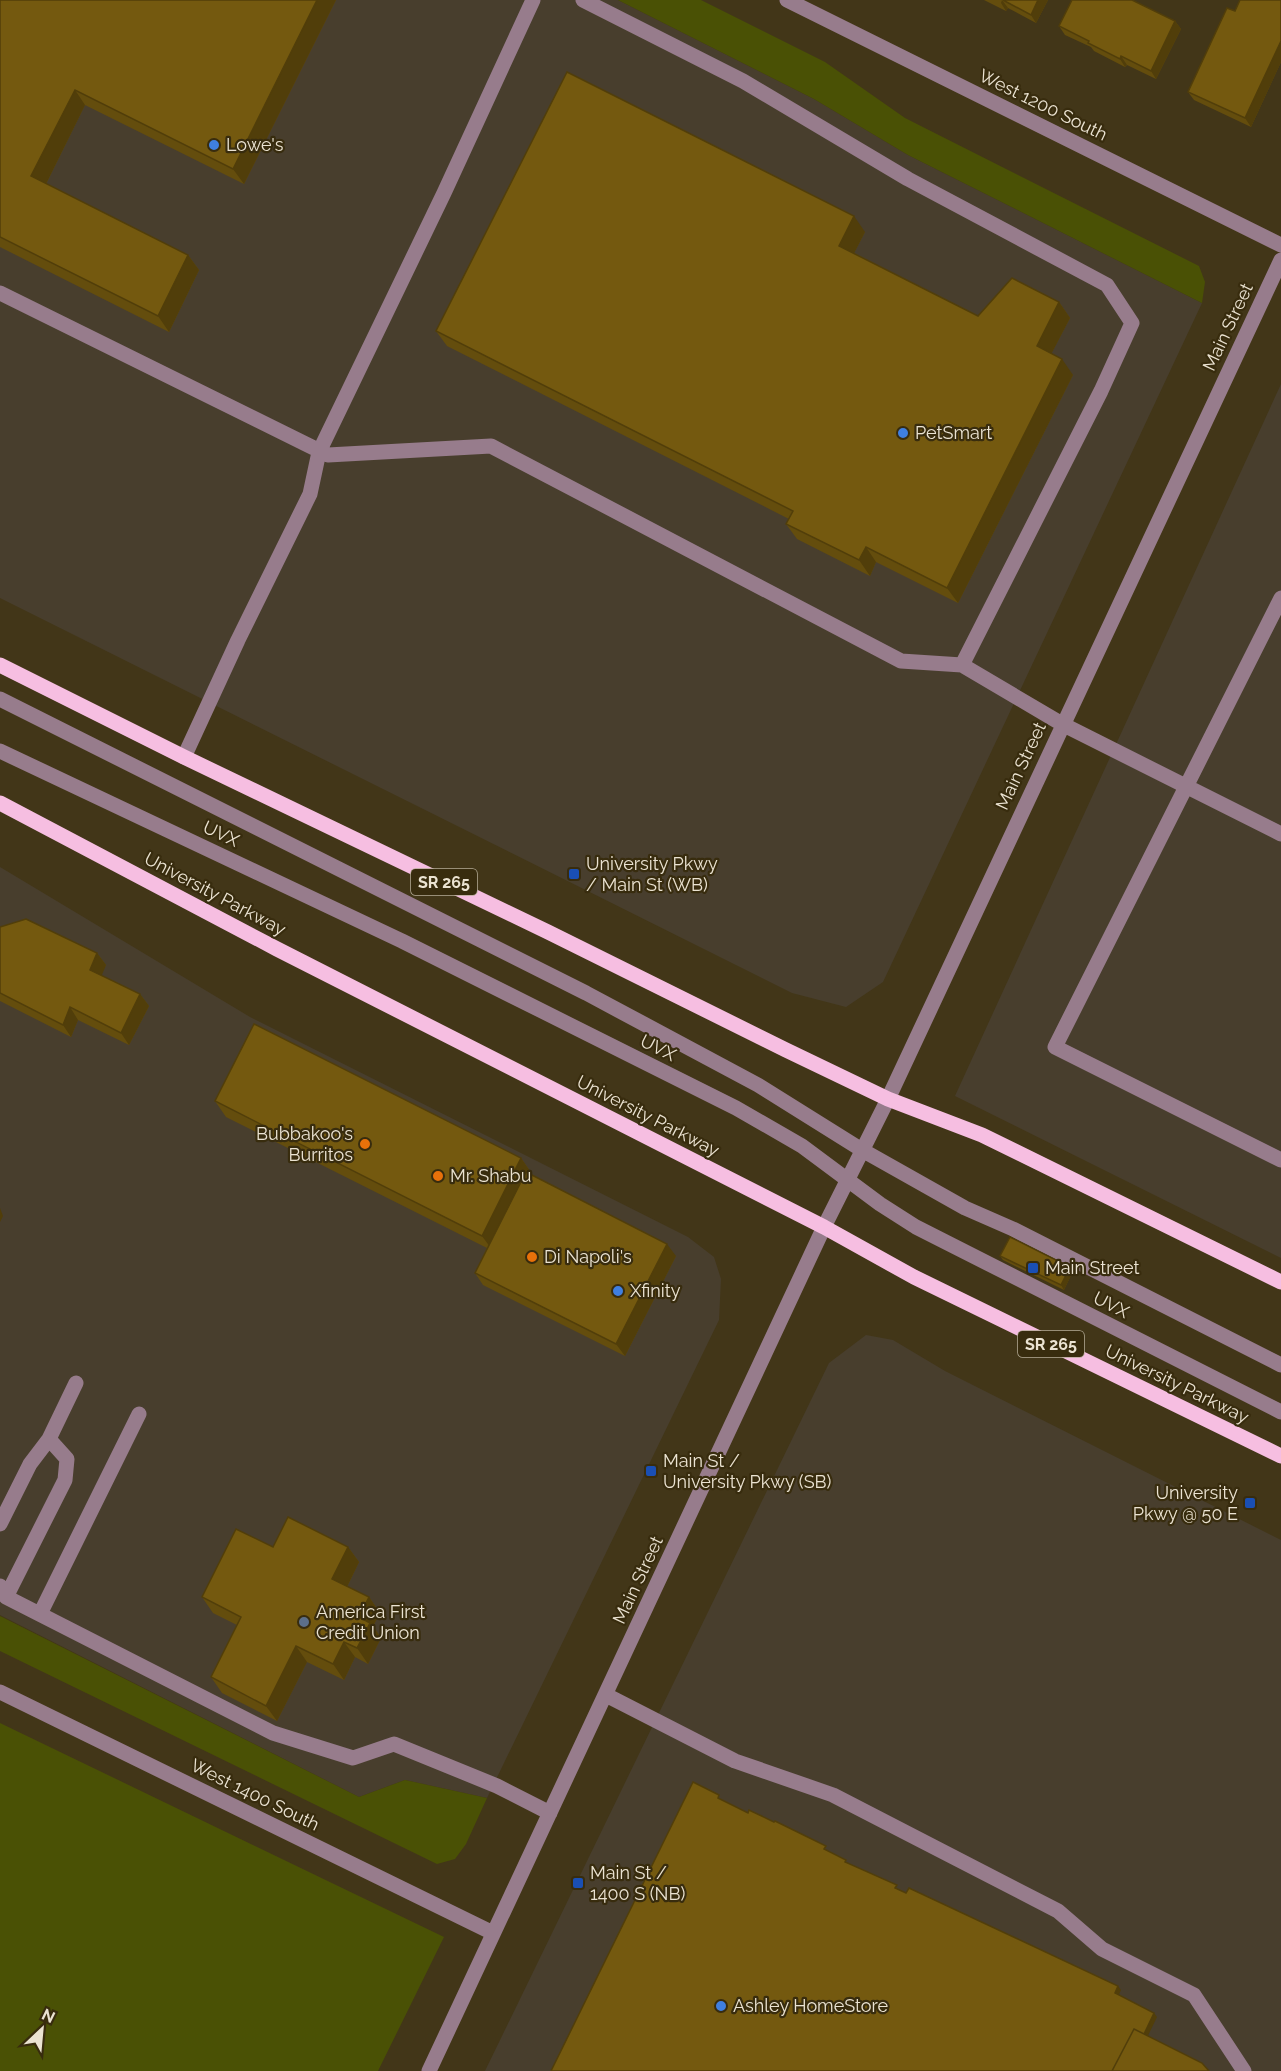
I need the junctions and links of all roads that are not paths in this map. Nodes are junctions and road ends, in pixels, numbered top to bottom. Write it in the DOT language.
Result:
graph roads {
  1 [pos="533,0"];
  2 [pos="583,0"];
  3 [pos="787,0"];
  4 [pos="1281,245"];
  5 [pos="1281,260"];
  6 [pos="0,293"];
  7 [pos="319,452"];
  8 [pos="1281,597"];
  9 [pos="0,665"];
  10 [pos="962,665"];
  11 [pos="0,699"];
  12 [pos="1062,724"];
  13 [pos="0,751"];
  14 [pos="184,757"];
  15 [pos="1186,786"];
  16 [pos="0,803"];
  17 [pos="1281,834"];
  18 [pos="888,1099"];
  19 [pos="862,1150"];
  20 [pos="1281,1160"];
  21 [pos="848,1179"];
  22 [pos="824,1227"];
  23 [pos="1281,1282"];
  24 [pos="1281,1365"];
  25 [pos="76,1383"];
  26 [pos="1281,1412"];
  27 [pos="139,1414"];
  28 [pos="49,1439"];
  29 [pos="1281,1456"];
  30 [pos="0,1524"];
  31 [pos="3,1591"];
  32 [pos="40,1614"];
  33 [pos="0,1692"];
  34 [pos="606,1695"];
  35 [pos="550,1813"];
  36 [pos="493,1933"];
  37 [pos="429,2071"];
  38 [pos="1244,2071"];
  1 -- 7 [label="street"];
  2 -- 10 [label="street"];
  3 -- 4 [label="street, West 1200 South"];
  5 -- 12 [label="street, Main Street"];
  6 -- 7 [label="street"];
  7 -- 10 [label="street"];
  7 -- 14 [label="street"];
  8 -- 15 [label="street"];
  9 -- 14 [label="main road, SR 265"];
  10 -- 12 [label="street"];
  11 -- 19 [label="street, UVX"];
  12 -- 15 [label="street"];
  12 -- 18 [label="street, Main Street"];
  13 -- 21 [label="street, UVX"];
  14 -- 18 [label="main road, SR 265"];
  15 -- 17 [label="street"];
  15 -- 20 [label="street"];
  16 -- 22 [label="main road, University Parkway / SR 265"];
  18 -- 19 [label="street, Main Street"];
  18 -- 23 [label="main road, SR 265"];
  19 -- 21 [label="street, Main Street"];
  19 -- 24 [label="street, UVX"];
  21 -- 22 [label="street, Main Street"];
  21 -- 26 [label="street, UVX"];
  22 -- 29 [label="main road, University Parkway / SR 265"];
  22 -- 34 [label="street, Main Street"];
  25 -- 28 [label="street"];
  27 -- 32 [label="street"];
  28 -- 30 [label="street"];
  28 -- 31 [label="street"];
  31 -- 32 [label="street"];
  32 -- 35 [label="street"];
  33 -- 36 [label="street, West 1400 South"];
  34 -- 35 [label="street, Main Street"];
  34 -- 38 [label="street"];
  35 -- 36 [label="street, Main Street"];
  36 -- 37 [label="street, Main Street"];
}
